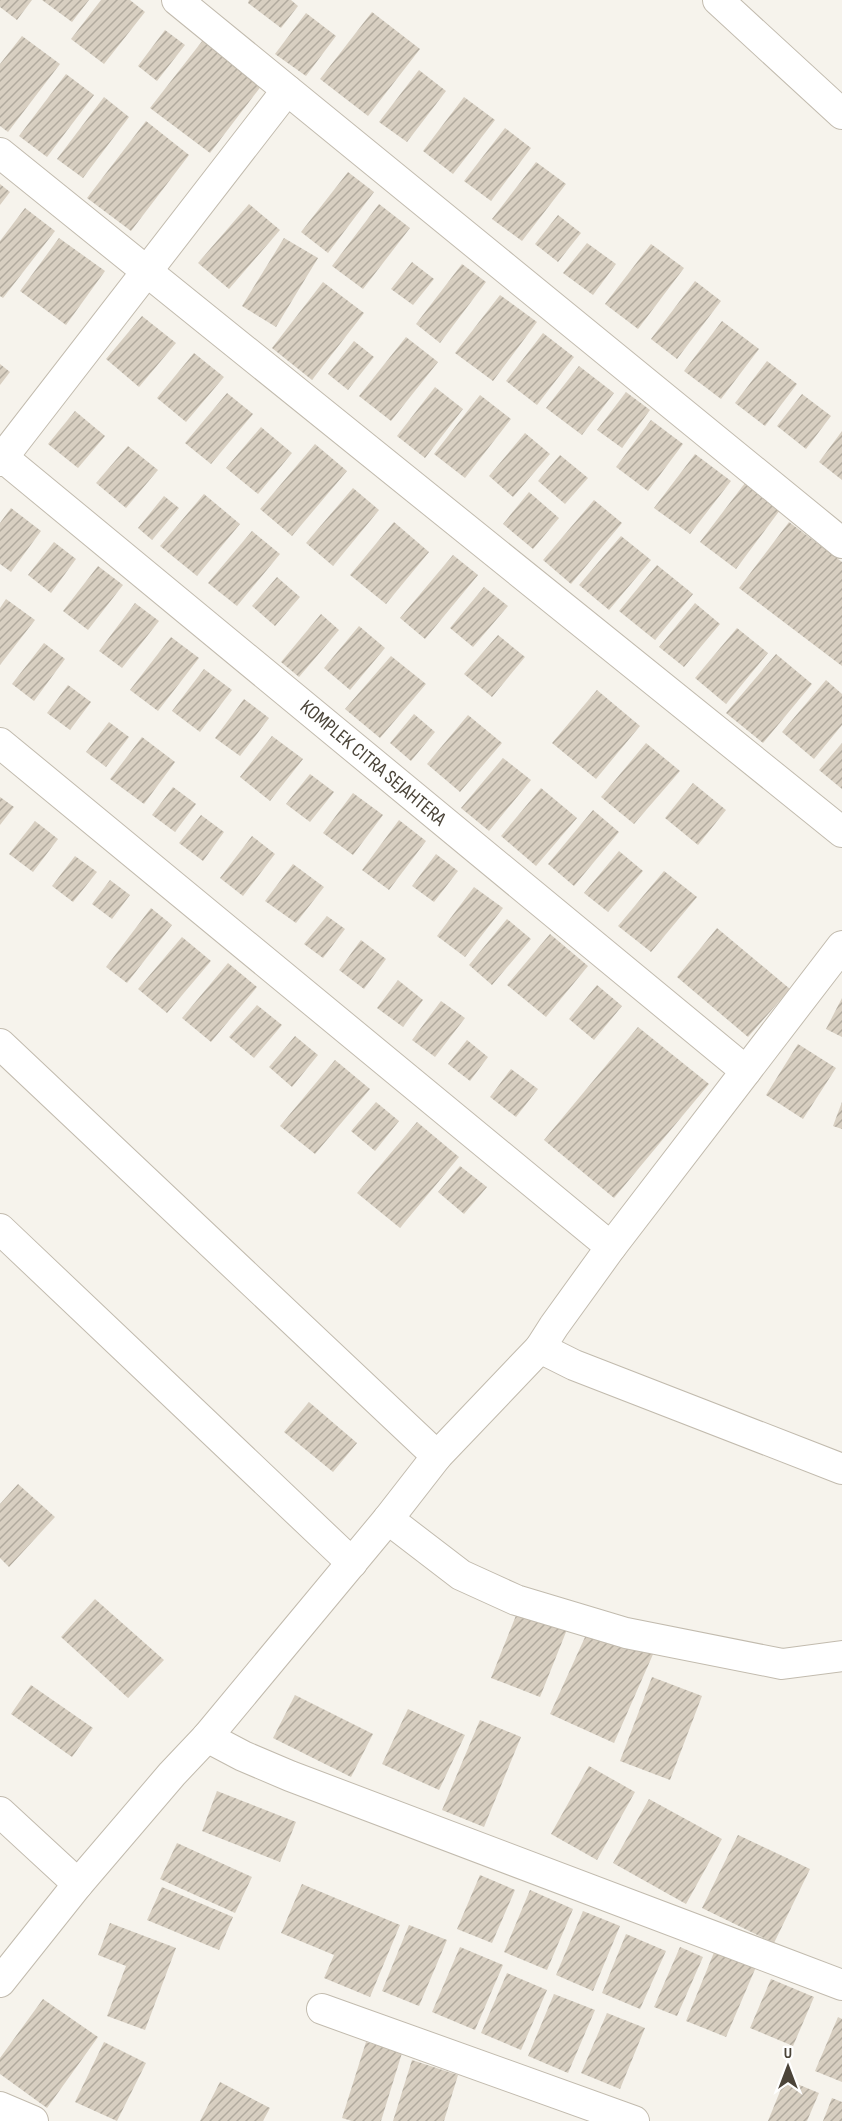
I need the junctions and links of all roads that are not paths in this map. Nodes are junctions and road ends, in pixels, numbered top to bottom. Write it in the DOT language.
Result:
graph roads {
  1 [pos="177,0"];
  2 [pos="718,0"];
  3 [pos="287,90"];
  4 [pos="842,114"];
  5 [pos="0,153"];
  6 [pos="147,272"];
  7 [pos="1,458"];
  8 [pos="842,543"];
  9 [pos="0,743"];
  10 [pos="842,832"];
  11 [pos="842,946"];
  12 [pos="0,1044"];
  13 [pos="746,1071"];
  14 [pos="0,1229"];
  15 [pos="611,1248"];
  16 [pos="540,1348"];
  17 [pos="437,1456"];
  18 [pos="842,1469"];
  19 [pos="388,1519"];
  20 [pos="352,1563"];
  21 [pos="842,1656"];
  22 [pos="207,1737"];
  23 [pos="0,1812"];
  24 [pos="78,1884"];
  25 [pos="0,1982"];
  26 [pos="842,1984"];
  27 [pos="322,2009"];
  28 [pos="0,2107"];
  29 [pos="33,2121"];
  30 [pos="634,2121"];
  1 -- 3 [label="street"];
  2 -- 4 [label="street"];
  3 -- 6 [label="street"];
  3 -- 8 [label="street"];
  5 -- 6 [label="street"];
  6 -- 7 [label="street"];
  6 -- 10 [label="street"];
  7 -- 13 [label="street, KOMPLEK CITRA SEJAHTERA"];
  9 -- 15 [label="street"];
  11 -- 13 [label="street"];
  12 -- 17 [label="street"];
  13 -- 15 [label="street"];
  14 -- 20 [label="street"];
  15 -- 16 [label="street"];
  16 -- 17 [label="street"];
  16 -- 18 [label="street"];
  17 -- 19 [label="street"];
  19 -- 20 [label="street"];
  19 -- 21 [label="street"];
  20 -- 22 [label="street"];
  22 -- 24 [label="street"];
  22 -- 26 [label="street"];
  23 -- 24 [label="street"];
  24 -- 25 [label="street"];
  27 -- 30 [label="street"];
  28 -- 29 [label="street"];
}
